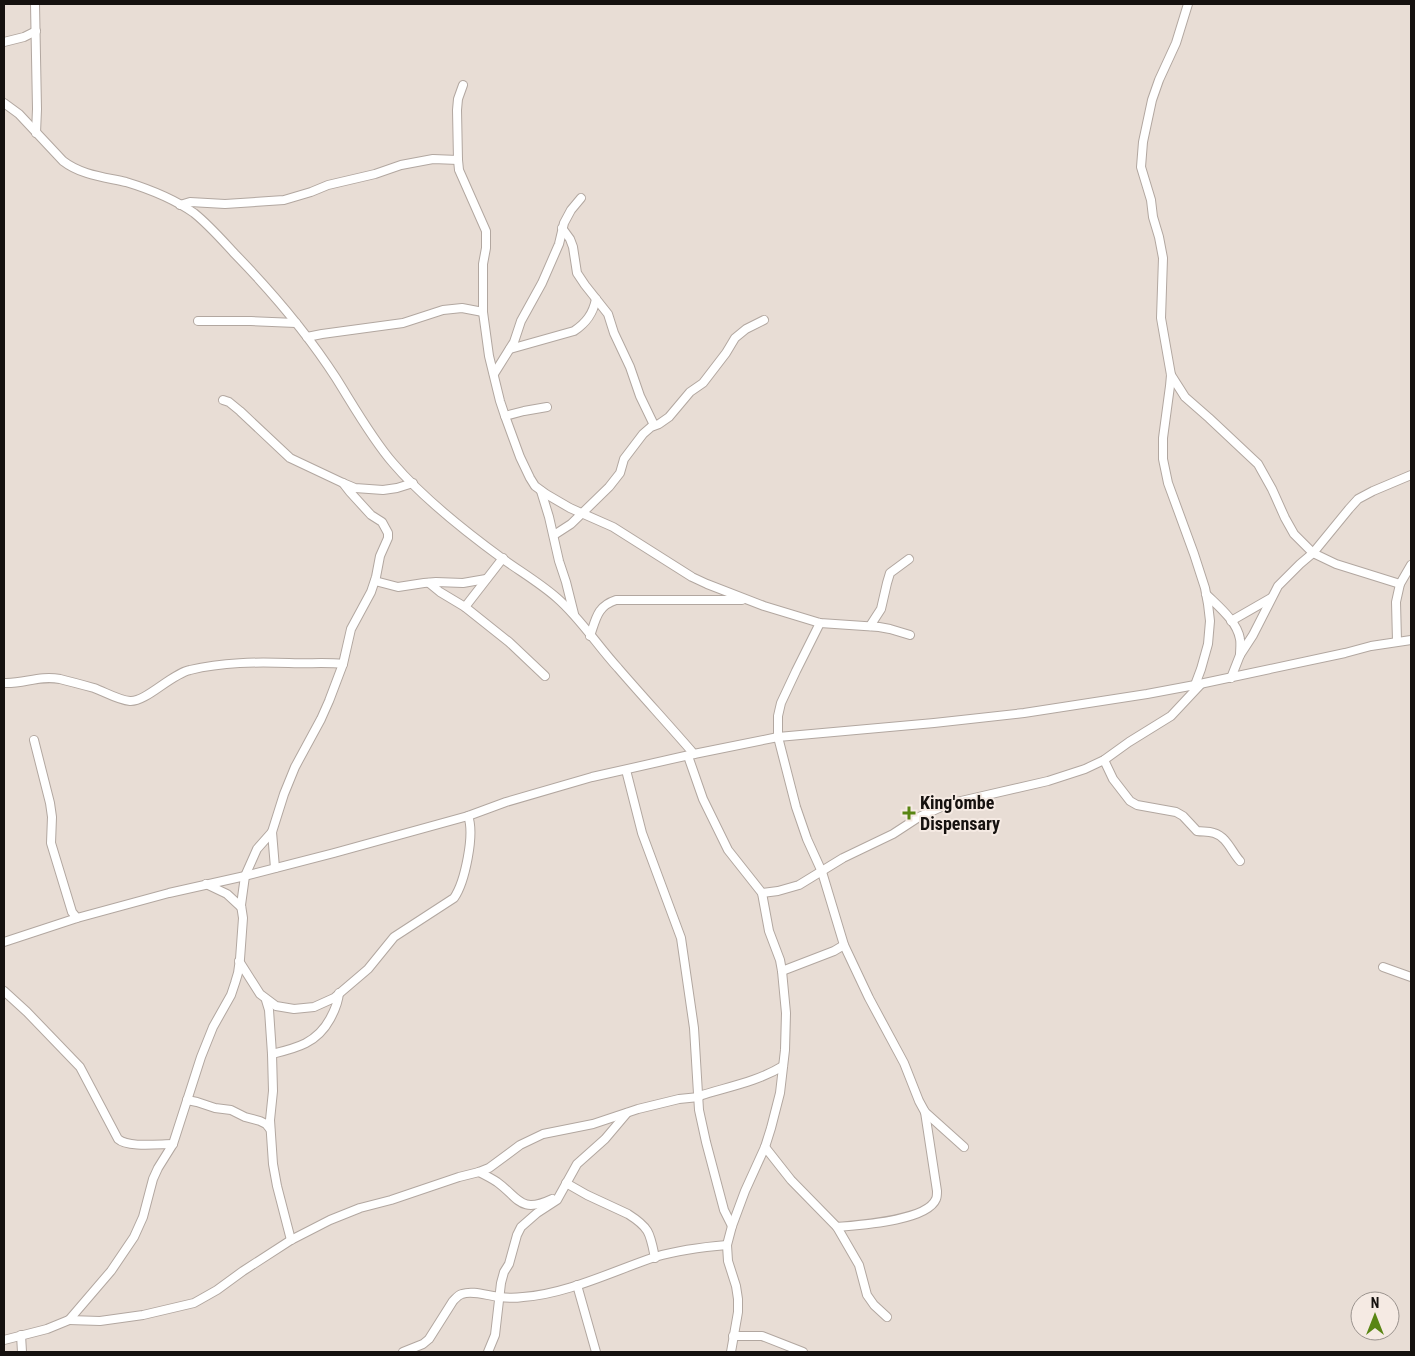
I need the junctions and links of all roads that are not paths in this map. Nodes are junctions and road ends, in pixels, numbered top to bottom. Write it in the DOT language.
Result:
graph roads {
  1 [pos="35,4"];
  2 [pos="1188,4"];
  3 [pos="36,32"];
  4 [pos="4,42"];
  5 [pos="462,84"];
  6 [pos="4,103"];
  7 [pos="36,133"];
  8 [pos="458,160"];
  9 [pos="581,198"];
  10 [pos="180,205"];
  11 [pos="562,228"];
  12 [pos="596,299"];
  13 [pos="483,312"];
  14 [pos="764,320"];
  15 [pos="198,321"];
  16 [pos="296,323"];
  17 [pos="307,337"];
  18 [pos="510,349"];
  19 [pos="494,374"];
  20 [pos="1171,375"];
  21 [pos="223,400"];
  22 [pos="547,407"];
  23 [pos="505,416"];
  24 [pos="654,426"];
  25 [pos="1411,475"];
  26 [pos="343,483"];
  27 [pos="413,483"];
  28 [pos="541,491"];
  29 [pos="582,513"];
  30 [pos="554,535"];
  31 [pos="1313,553"];
  32 [pos="502,558"];
  33 [pos="909,559"];
  34 [pos="1411,565"];
  35 [pos="486,580"];
  36 [pos="375,581"];
  37 [pos="429,583"];
  38 [pos="1400,584"];
  39 [pos="1206,594"];
  40 [pos="1272,597"];
  41 [pos="748,600"];
  42 [pos="465,607"];
  43 [pos="575,615"];
  44 [pos="1231,621"];
  45 [pos="820,623"];
  46 [pos="870,626"];
  47 [pos="910,635"];
  48 [pos="590,636"];
  49 [pos="1411,640"];
  50 [pos="1398,641"];
  51 [pos="1240,655"];
  52 [pos="342,664"];
  53 [pos="545,676"];
  54 [pos="1230,678"];
  55 [pos="4,683"];
  56 [pos="1198,685"];
  57 [pos="778,737"];
  58 [pos="34,740"];
  59 [pos="691,755"];
  60 [pos="1104,760"];
  61 [pos="626,770"];
  62 [pos="468,816"];
  63 [pos="272,832"];
  64 [pos="1240,861"];
  65 [pos="275,868"];
  66 [pos="822,872"];
  67 [pos="245,876"];
  68 [pos="206,884"];
  69 [pos="762,893"];
  70 [pos="241,907"];
  71 [pos="77,918"];
  72 [pos="4,942"];
  73 [pos="844,945"];
  74 [pos="239,961"];
  75 [pos="1383,967"];
  76 [pos="782,970"];
  77 [pos="1411,977"];
  78 [pos="4,991"];
  79 [pos="339,993"];
  80 [pos="266,1000"];
  81 [pos="272,1054"];
  82 [pos="783,1066"];
  83 [pos="699,1096"];
  84 [pos="187,1100"];
  85 [pos="925,1112"];
  86 [pos="627,1113"];
  87 [pos="270,1129"];
  88 [pos="173,1144"];
  89 [pos="765,1147"];
  90 [pos="964,1147"];
  91 [pos="479,1172"];
  92 [pos="566,1183"];
  93 [pos="560,1196"];
  94 [pos="732,1226"];
  95 [pos="837,1227"];
  96 [pos="292,1240"];
  97 [pos="727,1245"];
  98 [pos="655,1258"];
  99 [pos="577,1285"];
  100 [pos="500,1297"];
  101 [pos="887,1317"];
  102 [pos="69,1320"];
  103 [pos="21,1336"];
  104 [pos="733,1336"];
  105 [pos="4,1340"];
  106 [pos="22,1352"];
  107 [pos="403,1352"];
  108 [pos="488,1352"];
  109 [pos="596,1352"];
  110 [pos="731,1352"];
  111 [pos="803,1352"];
  1 -- 3 [label="street"];
  2 -- 20 [label="street"];
  3 -- 4 [label="street"];
  3 -- 7 [label="street"];
  5 -- 8 [label="street"];
  6 -- 7 [label="street"];
  7 -- 10 [label="street"];
  8 -- 10 [label="street"];
  8 -- 13 [label="street"];
  9 -- 11 [label="street"];
  10 -- 16 [label="street"];
  11 -- 12 [label="street"];
  11 -- 18 [label="street"];
  12 -- 18 [label="street"];
  12 -- 24 [label="street"];
  13 -- 17 [label="street"];
  13 -- 19 [label="street"];
  14 -- 24 [label="street"];
  15 -- 16 [label="street"];
  16 -- 17 [label="street"];
  17 -- 27 [label="street"];
  18 -- 19 [label="street"];
  19 -- 23 [label="street"];
  20 -- 31 [label="street"];
  20 -- 39 [label="street"];
  21 -- 26 [label="street"];
  22 -- 23 [label="street"];
  23 -- 28 [label="street"];
  24 -- 29 [label="street"];
  25 -- 31 [label="street"];
  26 -- 27 [label="street"];
  26 -- 36 [label="street"];
  27 -- 32 [label="street"];
  28 -- 29 [label="street"];
  28 -- 30 [label="street"];
  29 -- 30 [label="street"];
  29 -- 41 [label="street"];
  30 -- 43 [label="street"];
  31 -- 38 [label="street"];
  31 -- 40 [label="street"];
  32 -- 35 [label="street"];
  32 -- 43 [label="street"];
  33 -- 46 [label="street"];
  34 -- 38 [label="street"];
  35 -- 37 [label="street"];
  35 -- 42 [label="street"];
  36 -- 37 [label="street"];
  36 -- 52 [label="street"];
  37 -- 42 [label="street"];
  38 -- 50 [label="street"];
  39 -- 44 [label="street"];
  39 -- 56 [label="street"];
  40 -- 44 [label="street"];
  40 -- 51 [label="street"];
  41 -- 45 [label="street"];
  41 -- 48 [label="street"];
  42 -- 53 [label="street"];
  43 -- 48 [label="street"];
  44 -- 51 [label="street"];
  45 -- 46 [label="street"];
  45 -- 57 [label="street"];
  46 -- 47 [label="street"];
  48 -- 59 [label="street"];
  49 -- 50 [label="street"];
  50 -- 54 [label="street"];
  51 -- 54 [label="street"];
  52 -- 55 [label="street"];
  52 -- 63 [label="street"];
  54 -- 56 [label="street"];
  56 -- 57 [label="street"];
  56 -- 60 [label="street"];
  57 -- 59 [label="street"];
  57 -- 66 [label="street"];
  58 -- 71 [label="street"];
  59 -- 61 [label="street"];
  59 -- 69 [label="street"];
  60 -- 64 [label="street"];
  60 -- 66 [label="street"];
  61 -- 62 [label="street"];
  61 -- 83 [label="street"];
  62 -- 65 [label="street"];
  62 -- 79 [label="street"];
  63 -- 65 [label="street"];
  63 -- 67 [label="street"];
  65 -- 67 [label="street"];
  66 -- 69 [label="street"];
  66 -- 73 [label="street"];
  67 -- 68 [label="street"];
  67 -- 70 [label="street"];
  68 -- 70 [label="street"];
  68 -- 71 [label="street"];
  69 -- 76 [label="street"];
  70 -- 74 [label="street"];
  71 -- 72 [label="street"];
  73 -- 76 [label="street"];
  73 -- 85 [label="street"];
  74 -- 80 [label="street"];
  74 -- 84 [label="street"];
  75 -- 77 [label="street"];
  76 -- 82 [label="street"];
  78 -- 88 [label="street"];
  79 -- 80 [label="street"];
  79 -- 81 [label="street"];
  80 -- 81 [label="street"];
  81 -- 87 [label="street"];
  82 -- 83 [label="street"];
  82 -- 89 [label="street"];
  83 -- 86 [label="street"];
  83 -- 94 [label="street"];
  84 -- 87 [label="street"];
  84 -- 88 [label="street"];
  85 -- 90 [label="street"];
  85 -- 95 [label="street"];
  86 -- 91 [label="street"];
  86 -- 92 [label="street"];
  87 -- 96 [label="street"];
  88 -- 102 [label="street"];
  89 -- 94 [label="street"];
  89 -- 95 [label="street"];
  91 -- 93 [label="street"];
  91 -- 96 [label="street"];
  92 -- 93 [label="street"];
  92 -- 98 [label="street"];
  93 -- 100 [label="street"];
  94 -- 97 [label="street"];
  95 -- 101 [label="street"];
  96 -- 102 [label="street"];
  97 -- 98 [label="street"];
  97 -- 104 [label="street"];
  98 -- 99 [label="street"];
  99 -- 100 [label="street"];
  99 -- 109 [label="street"];
  100 -- 107 [label="street"];
  100 -- 108 [label="street"];
  102 -- 103 [label="street"];
  103 -- 105 [label="street"];
  103 -- 106 [label="street"];
  104 -- 110 [label="street"];
  104 -- 111 [label="street"];
}
